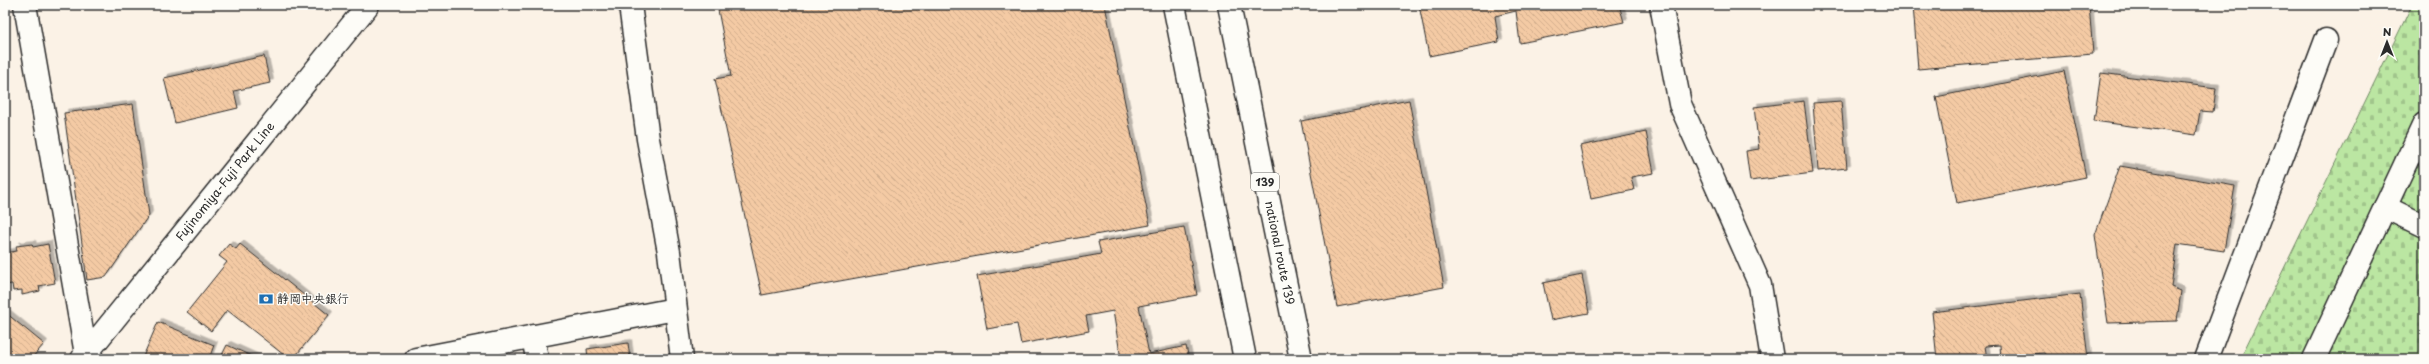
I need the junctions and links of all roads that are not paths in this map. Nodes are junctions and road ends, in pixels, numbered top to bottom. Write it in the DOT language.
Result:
graph roads {
  1 [pos="26,5"];
  2 [pos="368,5"];
  3 [pos="630,5"];
  4 [pos="1174,5"];
  5 [pos="1229,5"];
  6 [pos="1661,5"];
  7 [pos="2326,40"];
  8 [pos="2424,124"];
  9 [pos="2385,207"];
  10 [pos="2424,226"];
  11 [pos="675,309"];
  12 [pos="533,336"];
  13 [pos="84,356"];
  14 [pos="416,359"];
  15 [pos="537,359"];
  16 [pos="682,359"];
  17 [pos="1245,359"];
  18 [pos="1301,359"];
  19 [pos="1772,359"];
  20 [pos="2206,359"];
  21 [pos="2314,359"];
  1 -- 13 [label="main road"];
  2 -- 13 [label="main road, Fujinomiya-Fuji Park Line"];
  3 -- 11 [label="main road"];
  4 -- 17 [label="main road"];
  5 -- 18 [label="main road, national route 139 / 139"];
  6 -- 19 [label="main road"];
  7 -- 20 [label="main road"];
  8 -- 9 [label="main road"];
  9 -- 10 [label="main road"];
  9 -- 21 [label="main road"];
  11 -- 12 [label="main road"];
  11 -- 16 [label="main road"];
  12 -- 14 [label="main road"];
  12 -- 15 [label="main road"];
}
